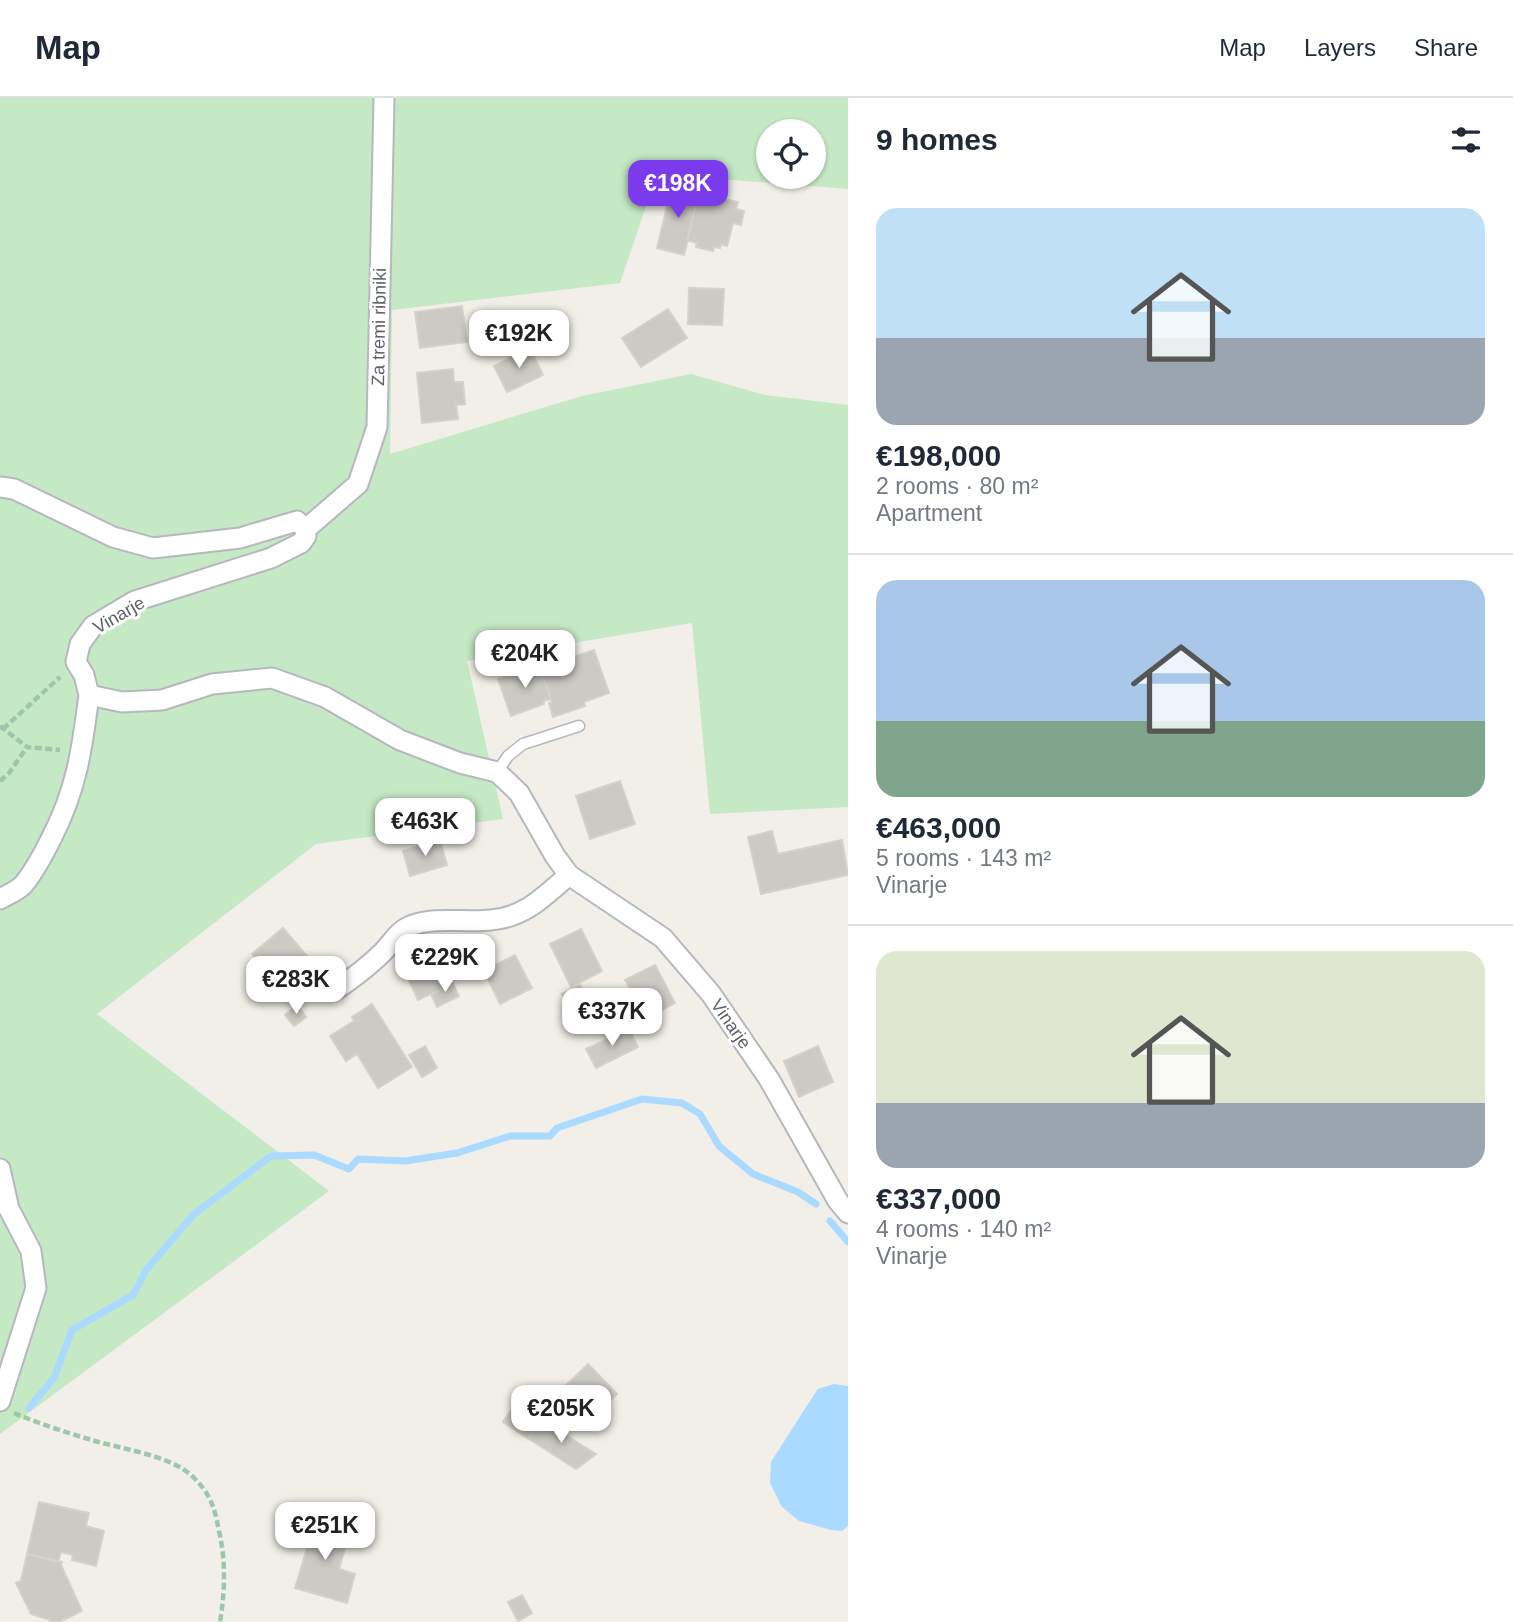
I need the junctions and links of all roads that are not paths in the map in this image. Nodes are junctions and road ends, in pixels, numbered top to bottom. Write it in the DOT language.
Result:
graph roads {
  1 [pos="384,98"];
  2 [pos="0,487"];
  3 [pos="306,529"];
  4 [pos="89,695"];
  5 [pos="579,726"];
  6 [pos="496,772"];
  7 [pos="569,875"];
  8 [pos="0,899"];
  9 [pos="337,989"];
  10 [pos="0,1169"];
  11 [pos="848,1213"];
  12 [pos="6,1407"];
  1 -- 3 [label="street, Za tremi ribniki"];
  2 -- 3 [label="street"];
  3 -- 4 [label="street, Vinarje"];
  4 -- 6 [label="street"];
  4 -- 8 [label="street"];
  5 -- 6 [label="lane"];
  6 -- 7 [label="street, Vinarje"];
  7 -- 9 [label="street"];
  7 -- 11 [label="street, Vinarje"];
  10 -- 12 [label="street"];
}
